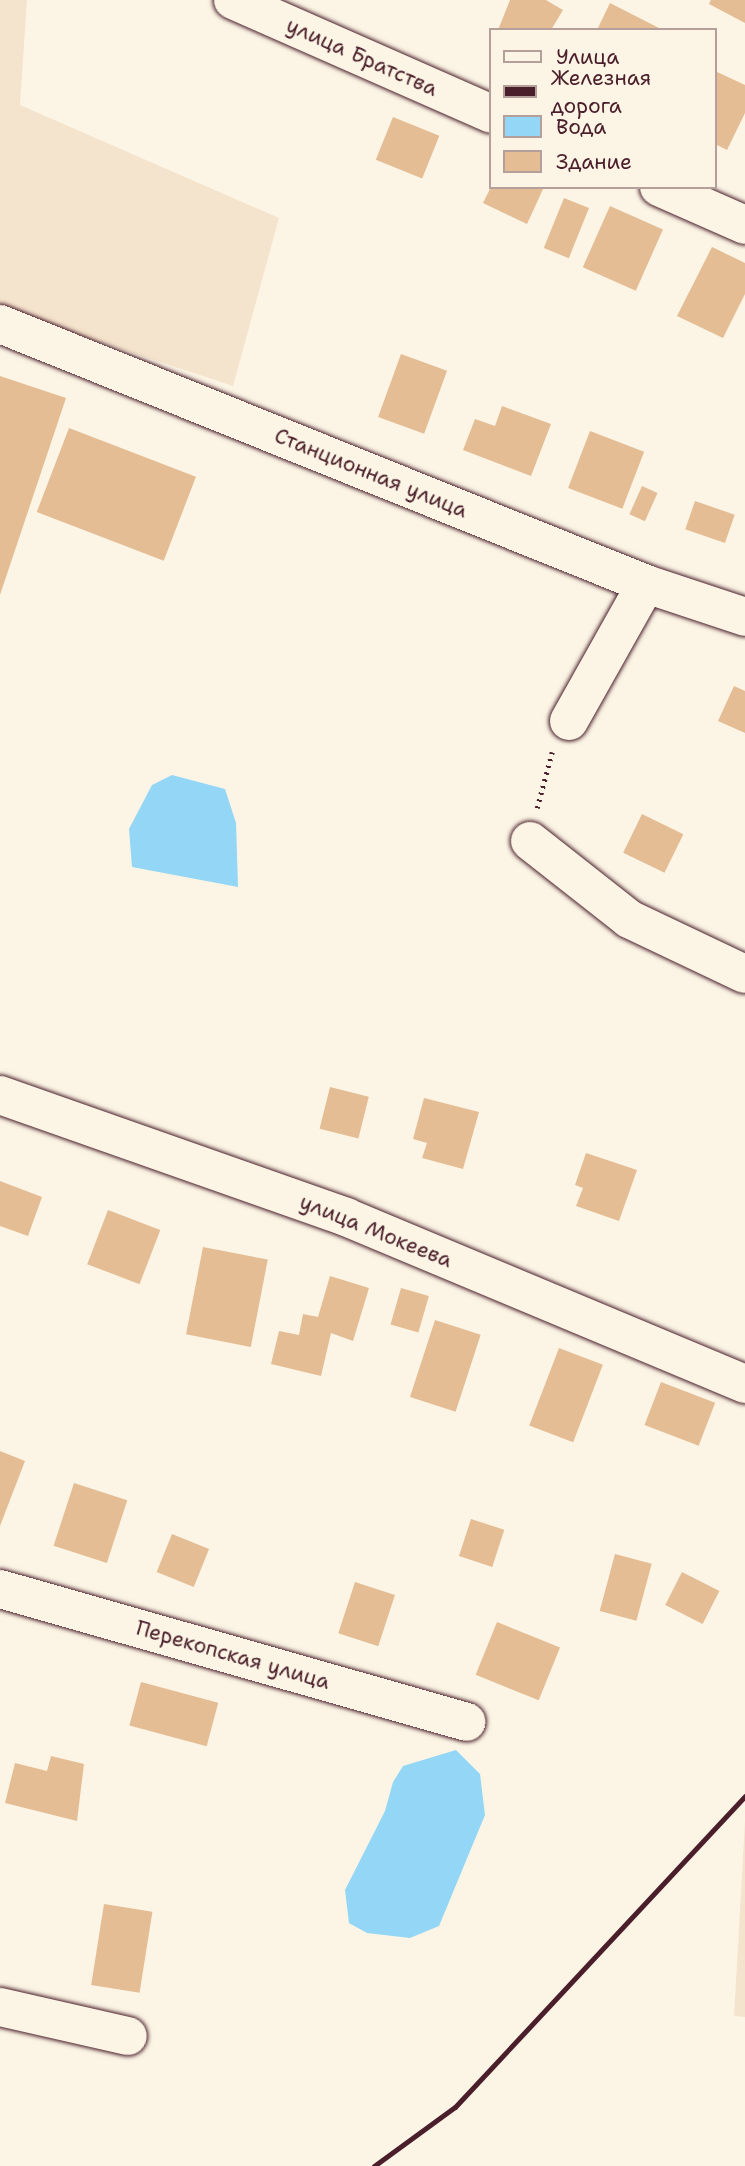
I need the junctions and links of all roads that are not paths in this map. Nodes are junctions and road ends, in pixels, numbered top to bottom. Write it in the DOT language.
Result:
graph roads {
  1 [pos="233,0"];
  2 [pos="490,114"];
  3 [pos="664,189"];
  4 [pos="745,225"];
  5 [pos="0,324"];
  6 [pos="646,584"];
  7 [pos="745,617"];
  8 [pos="569,721"];
  9 [pos="530,841"];
  10 [pos="745,974"];
  11 [pos="0,1095"];
  12 [pos="745,1384"];
  13 [pos="0,1589"];
  14 [pos="466,1722"];
  15 [pos="0,2007"];
  16 [pos="128,2036"];
  1 -- 2 [label="street, улица Братства"];
  3 -- 4 [label="street"];
  5 -- 6 [label="street, Станционная улица"];
  6 -- 7 [label="street, Станционная улица"];
  6 -- 8 [label="street"];
  9 -- 10 [label="street"];
  11 -- 12 [label="street, улица Мокеева"];
  13 -- 14 [label="street, Перекопская улица"];
  15 -- 16 [label="street"];
}
